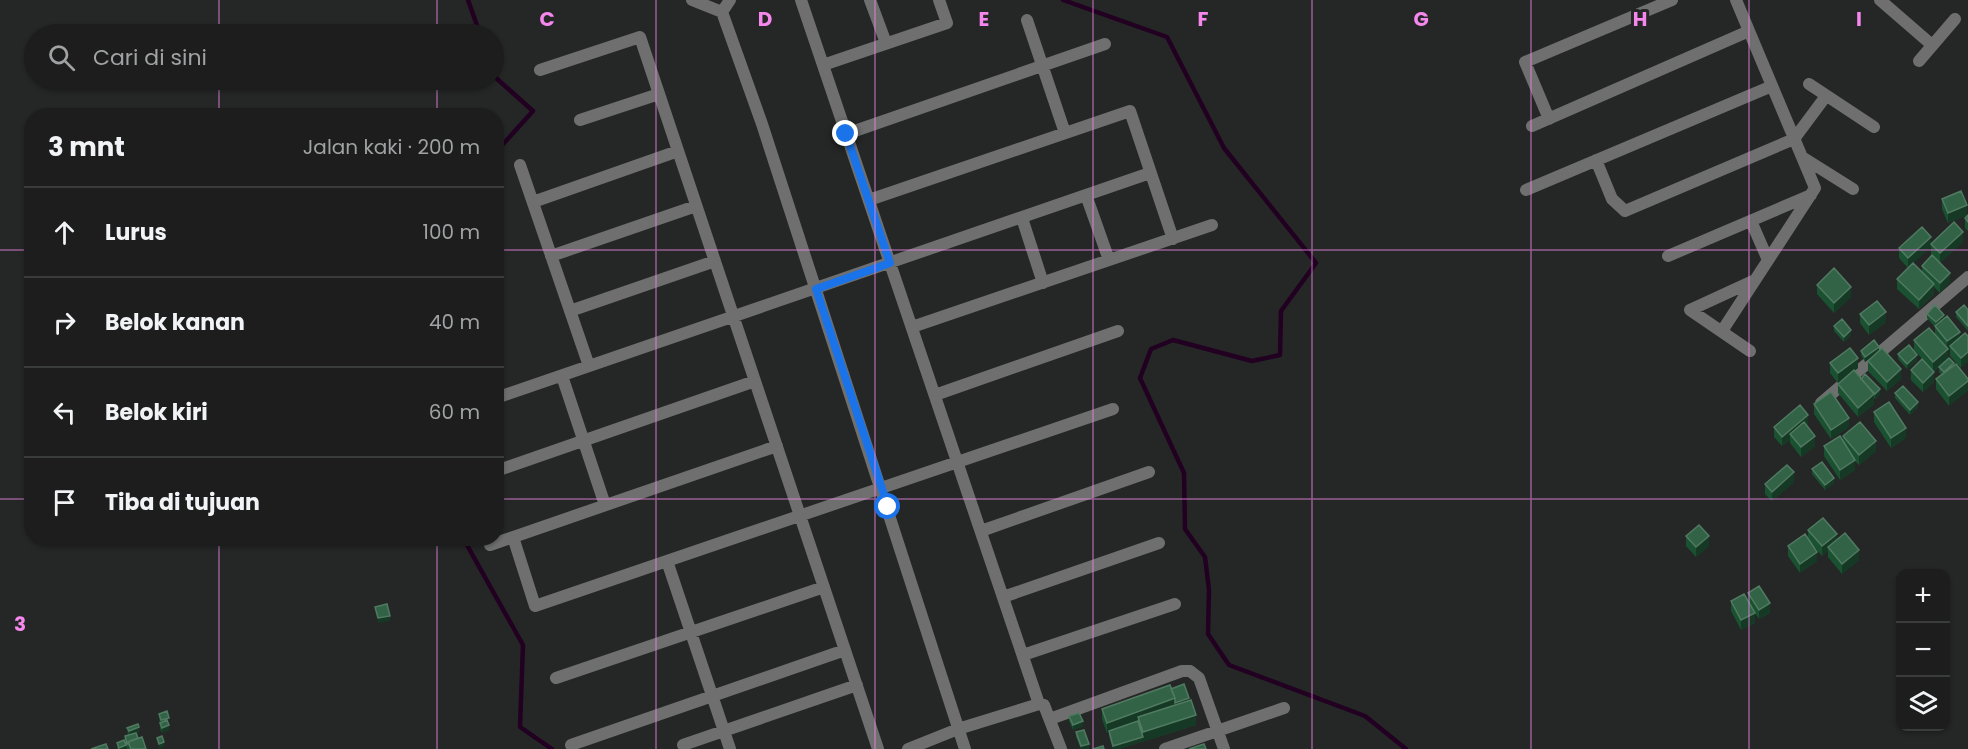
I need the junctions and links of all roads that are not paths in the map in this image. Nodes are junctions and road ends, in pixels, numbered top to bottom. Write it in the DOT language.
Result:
graph roads {
  1 [pos="692,0"];
  2 [pos="730,0"];
  3 [pos="801,0"];
  4 [pos="870,0"];
  5 [pos="939,0"];
  6 [pos="1672,0"];
  7 [pos="1736,0"];
  8 [pos="1880,0"];
  9 [pos="722,12"];
  10 [pos="1954,19"];
  11 [pos="1027,20"];
  12 [pos="1749,32"];
  13 [pos="886,44"];
  14 [pos="1105,44"];
  15 [pos="1932,45"];
  16 [pos="1919,61"];
  17 [pos="823,65"];
  18 [pos="1042,66"];
  19 [pos="540,70"];
  20 [pos="1809,84"];
  21 [pos="1772,86"];
  22 [pos="659,94"];
  23 [pos="1826,96"];
  24 [pos="1549,118"];
  25 [pos="580,120"];
  26 [pos="1532,126"];
  27 [pos="1875,127"];
  28 [pos="1065,133"];
  29 [pos="846,134"];
  30 [pos="1794,139"];
  31 [pos="678,151"];
  32 [pos="1802,157"];
  33 [pos="1596,160"];
  34 [pos="520,165"];
  35 [pos="1150,173"];
  36 [pos="1853,189"];
  37 [pos="1526,190"];
  38 [pos="1086,195"];
  39 [pos="1811,195"];
  40 [pos="869,200"];
  41 [pos="533,202"];
  42 [pos="696,206"];
  43 [pos="1022,218"];
  44 [pos="1751,220"];
  45 [pos="1212,225"];
  46 [pos="1173,238"];
  47 [pos="551,256"];
  48 [pos="1668,256"];
  49 [pos="1109,260"];
  50 [pos="1768,260"];
  51 [pos="715,261"];
  52 [pos="890,263"];
  53 [pos="1968,277"];
  54 [pos="1754,281"];
  55 [pos="1042,283"];
  56 [pos="816,289"];
  57 [pos="570,311"];
  58 [pos="734,316"];
  59 [pos="912,327"];
  60 [pos="1118,331"];
  61 [pos="1722,331"];
  62 [pos="1750,351"];
  63 [pos="589,366"];
  64 [pos="562,376"];
  65 [pos="755,381"];
  66 [pos="504,395"];
  67 [pos="935,395"];
  68 [pos="1815,408"];
  69 [pos="1113,409"];
  70 [pos="584,441"];
  71 [pos="777,446"];
  72 [pos="957,462"];
  73 [pos="504,468"];
  74 [pos="1149,472"];
  75 [pos="881,487"];
  76 [pos="605,505"];
  77 [pos="800,515"];
  78 [pos="981,531"];
  79 [pos="513,537"];
  80 [pos="504,540"];
  81 [pos="1159,543"];
  82 [pos="667,561"];
  83 [pos="824,587"];
  84 [pos="1003,597"];
  85 [pos="1174,604"];
  86 [pos="691,632"];
  87 [pos="845,650"];
  88 [pos="1023,655"];
  89 [pos="556,678"];
  90 [pos="857,685"];
  91 [pos="712,695"];
  92 [pos="1040,704"];
  93 [pos="1284,708"];
  94 [pos="1050,719"];
  95 [pos="958,729"];
  96 [pos="1218,731"];
  97 [pos="724,732"];
  98 [pos="571,745"];
  99 [pos="683,745"];
  100 [pos="730,749"];
  101 [pos="878,749"];
  102 [pos="908,749"];
  103 [pos="965,749"];
  104 [pos="1061,749"];
  105 [pos="1165,749"];
  106 [pos="1224,749"];
  1 -- 9 [label="street"];
  2 -- 9 [label="street"];
  3 -- 17 [label="street"];
  4 -- 13 [label="street"];
  5 -- 13 [label="street"];
  6 -- 24 [label="street"];
  7 -- 12 [label="street"];
  8 -- 15 [label="street"];
  9 -- 56 [label="street"];
  10 -- 15 [label="street"];
  11 -- 18 [label="street"];
  12 -- 21 [label="street"];
  12 -- 24 [label="street"];
  13 -- 17 [label="street"];
  14 -- 18 [label="street"];
  15 -- 16 [label="street"];
  17 -- 29 [label="street"];
  18 -- 28 [label="street"];
  18 -- 29 [label="street"];
  19 -- 22 [label="street"];
  20 -- 23 [label="street"];
  21 -- 30 [label="street"];
  21 -- 33 [label="street"];
  22 -- 25 [label="street"];
  22 -- 31 [label="street"];
  23 -- 27 [label="street"];
  23 -- 30 [label="street"];
  24 -- 26 [label="street"];
  28 -- 35 [label="street"];
  28 -- 40 [label="street"];
  29 -- 40 [label="street"];
  30 -- 32 [label="street"];
  30 -- 33 [label="street"];
  31 -- 41 [label="street"];
  31 -- 42 [label="street"];
  32 -- 36 [label="street"];
  32 -- 39 [label="street"];
  33 -- 37 [label="street"];
  34 -- 41 [label="street"];
  35 -- 38 [label="street"];
  35 -- 46 [label="street"];
  38 -- 43 [label="street"];
  38 -- 49 [label="street"];
  39 -- 44 [label="street"];
  39 -- 50 [label="street"];
  40 -- 52 [label="street"];
  41 -- 47 [label="street"];
  42 -- 47 [label="street"];
  42 -- 51 [label="street"];
  43 -- 52 [label="street"];
  43 -- 55 [label="street"];
  44 -- 48 [label="street"];
  44 -- 50 [label="street"];
  45 -- 46 [label="street"];
  46 -- 49 [label="street"];
  47 -- 57 [label="street"];
  49 -- 55 [label="street"];
  50 -- 54 [label="street"];
  51 -- 57 [label="street"];
  51 -- 58 [label="street"];
  52 -- 56 [label="street"];
  52 -- 59 [label="street"];
  53 -- 68 [label="street"];
  54 -- 61 [label="street"];
  54 -- 61 [label="street"];
  55 -- 59 [label="street"];
  56 -- 58 [label="street"];
  56 -- 75 [label="street"];
  57 -- 63 [label="street"];
  58 -- 63 [label="street"];
  58 -- 65 [label="street"];
  59 -- 67 [label="street"];
  60 -- 67 [label="street"];
  61 -- 62 [label="street"];
  63 -- 64 [label="street"];
  64 -- 66 [label="street"];
  64 -- 70 [label="street"];
  65 -- 70 [label="street"];
  65 -- 71 [label="street"];
  67 -- 72 [label="street"];
  69 -- 72 [label="street"];
  70 -- 73 [label="street"];
  70 -- 76 [label="street"];
  71 -- 76 [label="street"];
  71 -- 77 [label="street"];
  72 -- 75 [label="street"];
  72 -- 78 [label="street"];
  74 -- 78 [label="street"];
  75 -- 77 [label="street"];
  75 -- 95 [label="street"];
  76 -- 79 [label="street"];
  77 -- 82 [label="street"];
  77 -- 83 [label="street"];
  78 -- 84 [label="street"];
  79 -- 80 [label="street"];
  79 -- 82 [label="street"];
  81 -- 84 [label="street"];
  82 -- 86 [label="street"];
  83 -- 86 [label="street"];
  83 -- 87 [label="street"];
  84 -- 88 [label="street"];
  85 -- 88 [label="street"];
  86 -- 89 [label="street"];
  86 -- 91 [label="street"];
  87 -- 90 [label="street"];
  87 -- 91 [label="street"];
  88 -- 92 [label="street"];
  90 -- 97 [label="street"];
  90 -- 101 [label="street"];
  91 -- 97 [label="street"];
  91 -- 98 [label="street"];
  92 -- 94 [label="street"];
  92 -- 95 [label="street"];
  93 -- 96 [label="street"];
  94 -- 96 [label="street"];
  94 -- 104 [label="street"];
  95 -- 102 [label="street"];
  95 -- 103 [label="street"];
  96 -- 105 [label="street"];
  96 -- 106 [label="street"];
  97 -- 99 [label="street"];
  97 -- 100 [label="street"];
}
